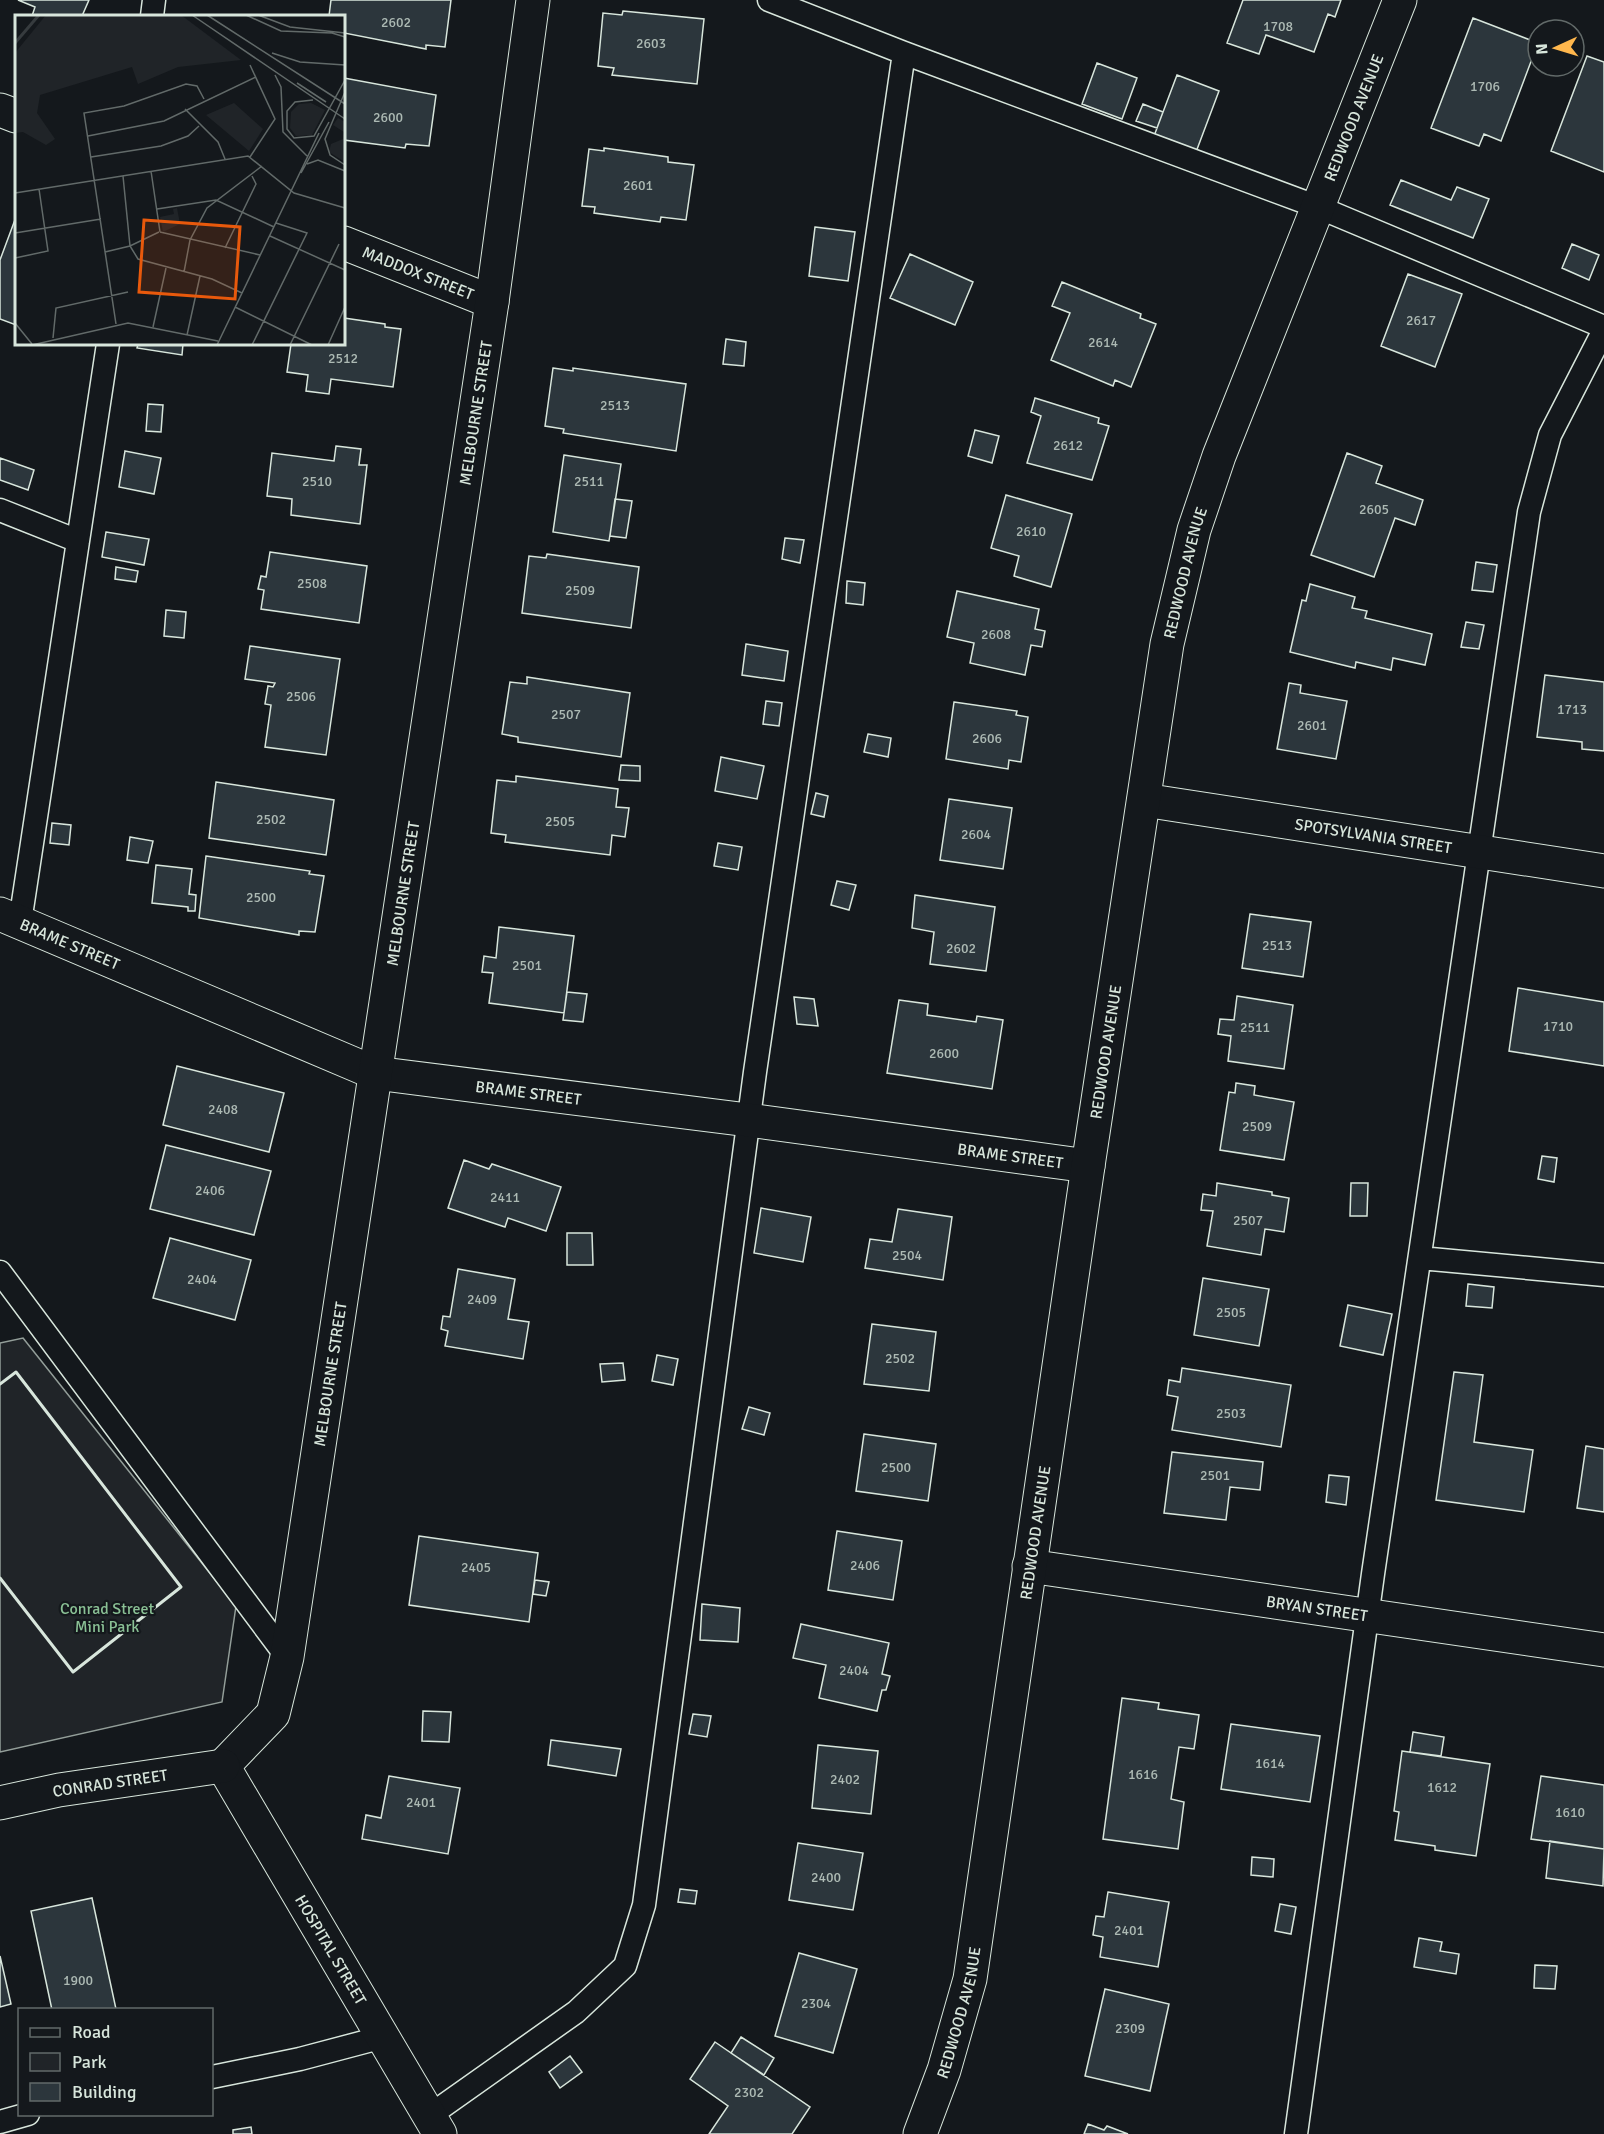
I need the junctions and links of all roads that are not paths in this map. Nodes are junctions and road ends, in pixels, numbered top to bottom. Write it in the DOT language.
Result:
graph roads {
  1 [pos="154,0"];
  2 [pos="533,0"];
  3 [pos="769,0"];
  4 [pos="1400,0"];
  5 [pos="152,15"];
  6 [pos="904,53"];
  7 [pos="0,110"];
  8 [pos="15,116"];
  9 [pos="1318,207"];
  10 [pos="345,243"];
  11 [pos="492,302"];
  12 [pos="1604,328"];
  13 [pos="108,345"];
  14 [pos="0,510"];
  15 [pos="78,541"];
  16 [pos="1144,800"];
  17 [pos="1480,852"];
  18 [pos="1604,871"];
  19 [pos="10,919"];
  20 [pos="375,1073"];
  21 [pos="748,1119"];
  22 [pos="1088,1166"];
  23 [pos="1420,1258"];
  24 [pos="0,1272"];
  25 [pos="1604,1275"];
  26 [pos="1029,1566"];
  27 [pos="1367,1617"];
  28 [pos="1604,1650"];
  29 [pos="287,1657"];
  30 [pos="223,1766"];
  31 [pos="0,1803"];
  32 [pos="383,2037"];
  33 [pos="213,2077"];
  34 [pos="24,2116"];
  35 [pos="0,2122"];
  36 [pos="434,2125"];
  37 [pos="920,2134"];
  38 [pos="1296,2134"];
  1 -- 5 [label="lane"];
  2 -- 11 [label="street, MELBOURNE STREET"];
  3 -- 6 [label="lane"];
  4 -- 9 [label="street, REDWOOD AVENUE"];
  6 -- 9 [label="lane"];
  6 -- 21 [label="lane"];
  7 -- 8 [label="street"];
  9 -- 12 [label="lane"];
  9 -- 16 [label="street, REDWOOD AVENUE"];
  10 -- 11 [label="street, MADDOX STREET"];
  11 -- 20 [label="street, MELBOURNE STREET"];
  12 -- 17 [label="lane"];
  13 -- 15 [label="lane"];
  14 -- 15 [label="lane"];
  15 -- 19 [label="lane"];
  16 -- 17 [label="street, SPOTSYLVANIA STREET"];
  16 -- 22 [label="street, REDWOOD AVENUE"];
  17 -- 18 [label="street, SPOTSYLVANIA STREET"];
  17 -- 23 [label="lane"];
  19 -- 20 [label="street, BRAME STREET"];
  20 -- 21 [label="street, BRAME STREET"];
  20 -- 29 [label="street, MELBOURNE STREET"];
  21 -- 22 [label="street, BRAME STREET"];
  21 -- 36 [label="lane"];
  22 -- 26 [label="street, REDWOOD AVENUE"];
  23 -- 25 [label="lane"];
  23 -- 27 [label="lane"];
  24 -- 29 [label="lane"];
  26 -- 27 [label="street, BRYAN STREET"];
  26 -- 37 [label="street, REDWOOD AVENUE"];
  27 -- 28 [label="street, BRYAN STREET"];
  27 -- 38 [label="lane"];
  29 -- 30 [label="street, MELBOURNE STREET"];
  30 -- 31 [label="street, CONRAD STREET"];
  30 -- 32 [label="street, HOSPITAL STREET"];
  32 -- 33 [label="lane"];
  32 -- 36 [label="street, HOSPITAL STREET"];
  34 -- 35 [label="lane"];
}
